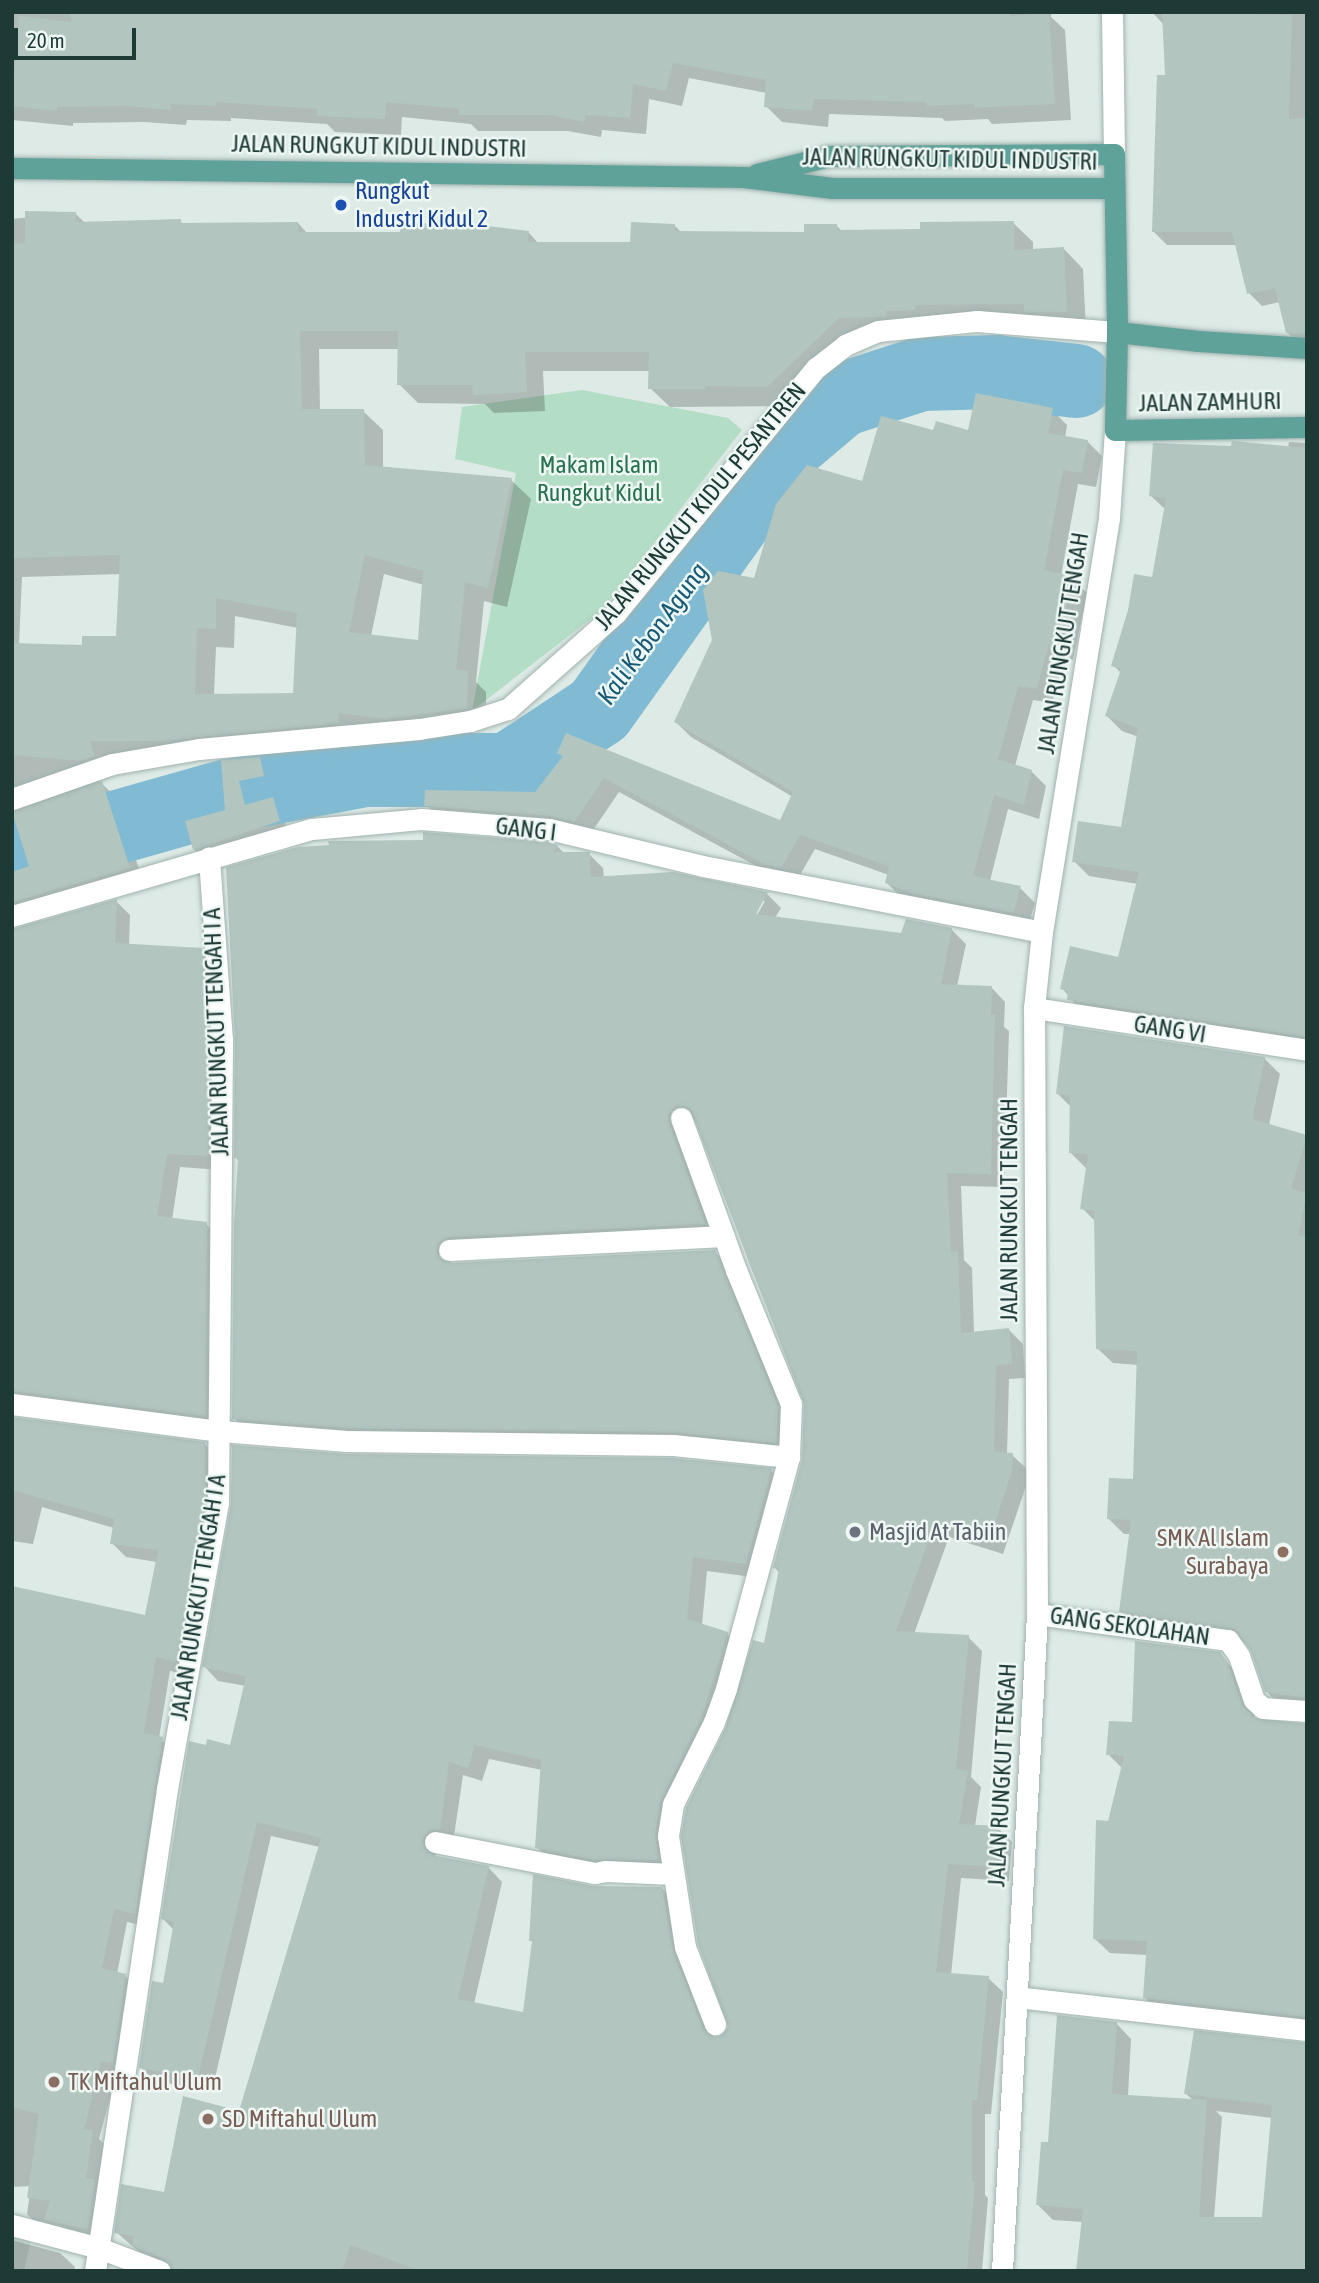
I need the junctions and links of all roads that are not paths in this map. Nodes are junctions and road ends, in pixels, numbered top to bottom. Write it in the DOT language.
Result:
graph roads {
  1 [pos="1112,12"];
  2 [pos="1114,154"];
  3 [pos="12,168"];
  4 [pos="744,177"];
  5 [pos="1114,188"];
  6 [pos="1117,332"];
  7 [pos="1307,348"];
  8 [pos="1307,427"];
  9 [pos="1115,430"];
  10 [pos="12,799"];
  11 [pos="209,857"];
  12 [pos="12,916"];
  13 [pos="1042,932"];
  14 [pos="1034,1009"];
  15 [pos="1307,1049"];
  16 [pos="681,1118"];
  17 [pos="724,1236"];
  18 [pos="449,1250"];
  19 [pos="12,1404"];
  20 [pos="220,1431"];
  21 [pos="789,1457"];
  22 [pos="1037,1614"];
  23 [pos="1307,1712"];
  24 [pos="435,1842"];
  25 [pos="673,1874"];
  26 [pos="1017,1997"];
  27 [pos="715,2024"];
  28 [pos="1307,2030"];
  29 [pos="12,2225"];
  30 [pos="99,2248"];
  31 [pos="95,2271"];
  32 [pos="160,2271"];
  33 [pos="1002,2271"];
  1 -- 2 [label="street"];
  2 -- 4 [label="main road, JALAN RUNGKUT KIDUL INDUSTRI"];
  2 -- 5 [label="main road, JALAN RUNGKUT TENGAH"];
  3 -- 4 [label="main road, JALAN RUNGKUT KIDUL INDUSTRI"];
  4 -- 5 [label="main road, JALAN RUNGKUT KIDUL INDUSTRI"];
  5 -- 6 [label="main road, JALAN RUNGKUT TENGAH"];
  6 -- 7 [label="main road"];
  6 -- 9 [label="main road, JALAN RUNGKUT TENGAH"];
  6 -- 10 [label="street, JALAN RUNGKUT KIDUL PESANTREN"];
  8 -- 9 [label="main road, JALAN ZAMHURI"];
  9 -- 13 [label="street, JALAN RUNGKUT TENGAH"];
  11 -- 12 [label="street, GANG I"];
  11 -- 13 [label="street, GANG I"];
  11 -- 20 [label="street, JALAN RUNGKUT TENGAH I A"];
  13 -- 14 [label="street, JALAN RUNGKUT TENGAH"];
  14 -- 15 [label="street, GANG VI"];
  14 -- 22 [label="street, JALAN RUNGKUT TENGAH"];
  16 -- 17 [label="street"];
  17 -- 18 [label="street"];
  17 -- 21 [label="street"];
  19 -- 20 [label="street"];
  20 -- 21 [label="street"];
  20 -- 30 [label="street, JALAN RUNGKUT TENGAH I A"];
  21 -- 25 [label="street"];
  22 -- 23 [label="street, GANG SEKOLAHAN"];
  22 -- 26 [label="street, JALAN RUNGKUT TENGAH"];
  24 -- 25 [label="street"];
  25 -- 27 [label="street"];
  26 -- 28 [label="street"];
  26 -- 33 [label="street, JALAN RUNGKUT TENGAH"];
  29 -- 30 [label="street"];
  30 -- 31 [label="street, JALAN RUNGKUT TENGAH I A"];
  30 -- 32 [label="street"];
}
